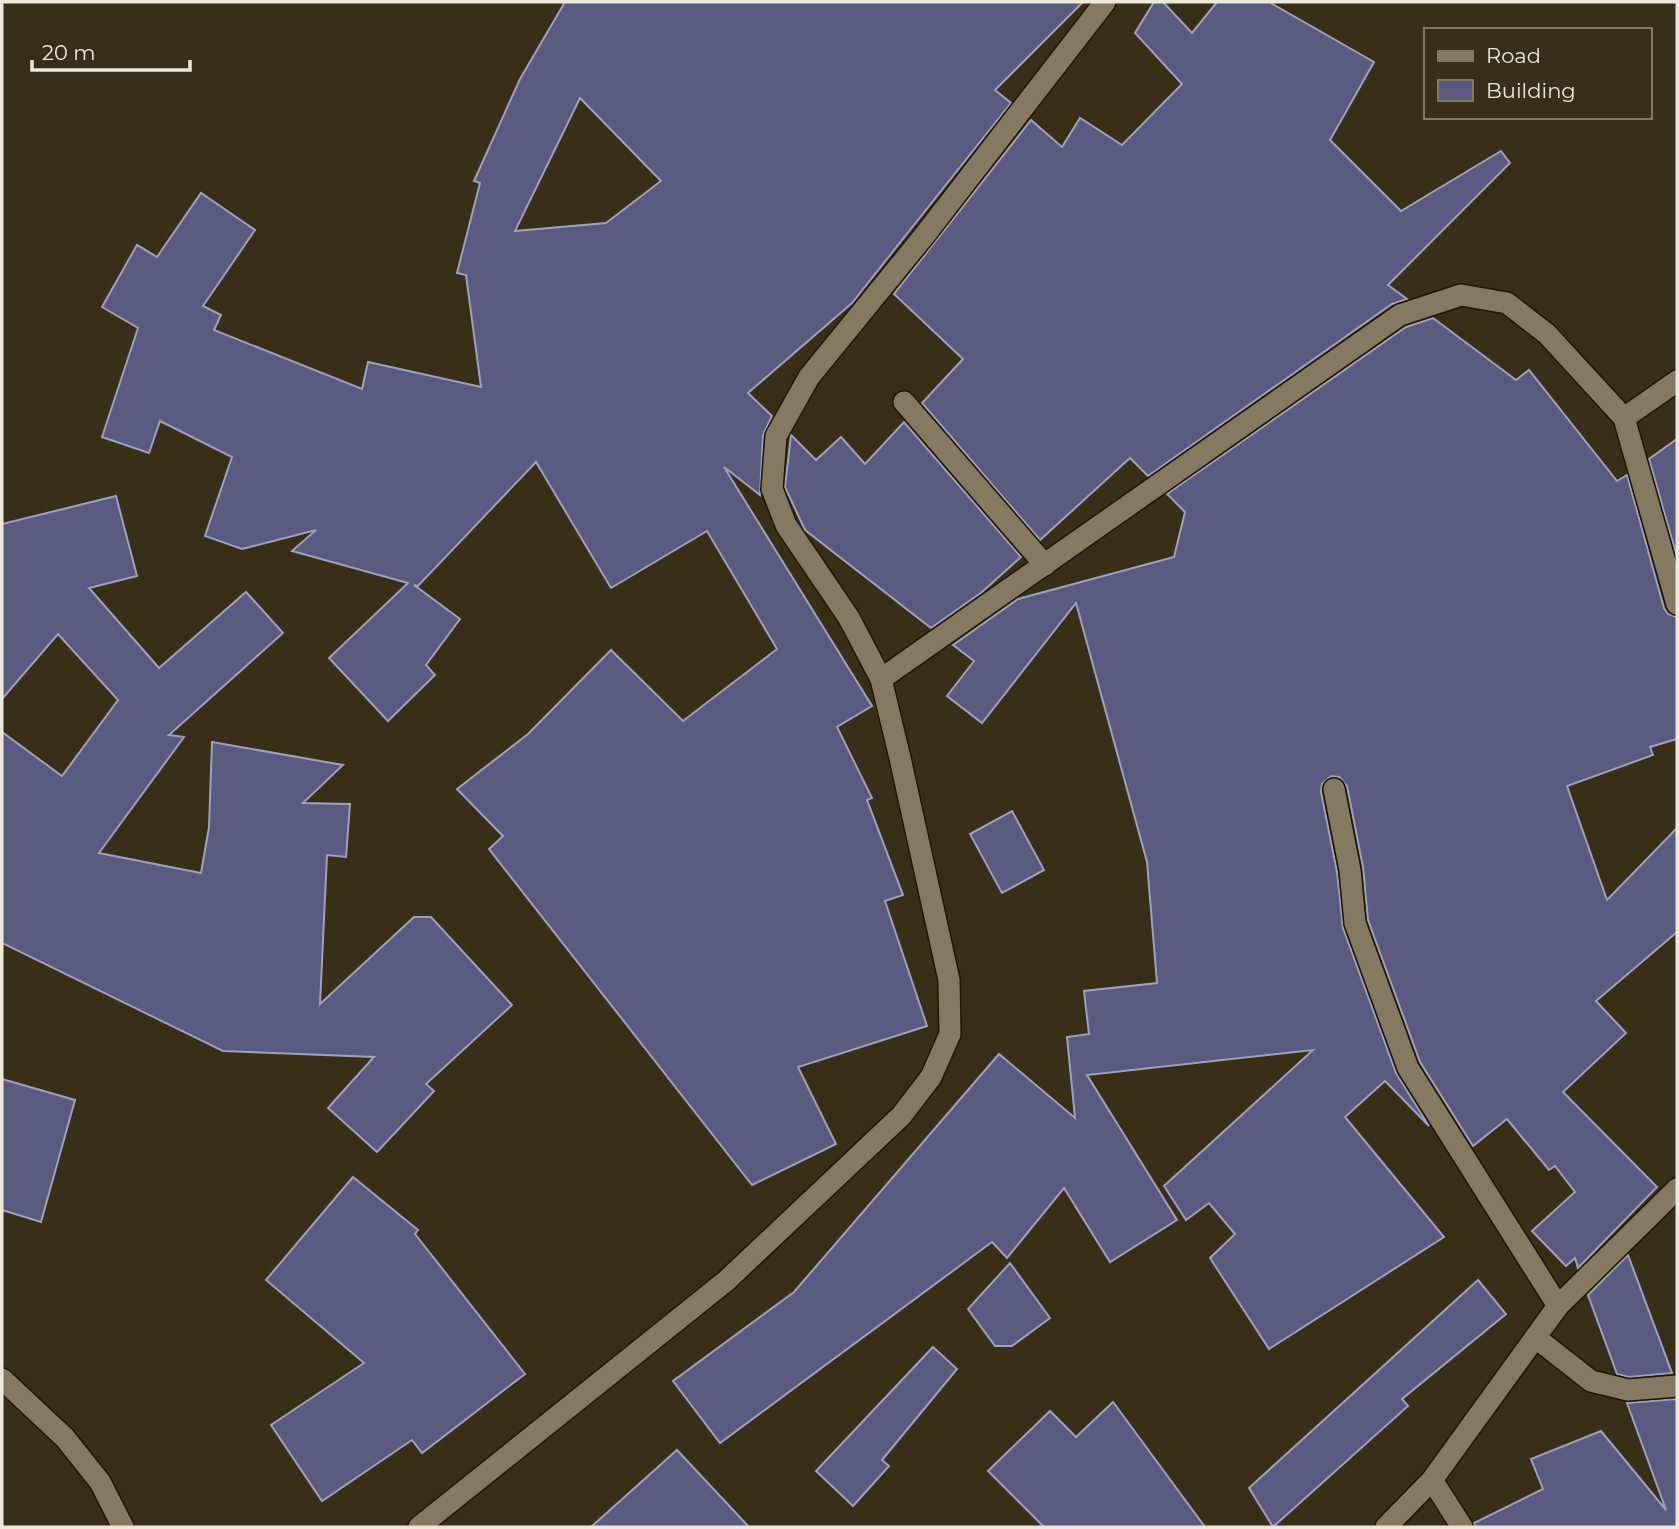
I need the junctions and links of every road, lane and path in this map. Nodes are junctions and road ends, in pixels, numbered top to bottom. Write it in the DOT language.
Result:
graph roads {
  1 [pos="1105,2"];
  2 [pos="1677,381"];
  3 [pos="904,402"];
  4 [pos="1623,418"];
  5 [pos="1045,565"];
  6 [pos="1677,604"];
  7 [pos="881,680"];
  8 [pos="1334,789"];
  9 [pos="1677,1189"];
  10 [pos="1558,1306"];
  11 [pos="1536,1338"];
  12 [pos="2,1379"];
  13 [pos="1677,1387"];
  14 [pos="1432,1480"];
  15 [pos="123,1527"];
  16 [pos="419,1527"];
  17 [pos="1386,1527"];
  18 [pos="1461,1527"];
  1 -- 7 [label="street"];
  2 -- 4 [label="street"];
  3 -- 5 [label="street"];
  4 -- 5 [label="street"];
  4 -- 6 [label="street"];
  5 -- 7 [label="street"];
  7 -- 16 [label="street"];
  8 -- 10 [label="street"];
  9 -- 10 [label="street"];
  10 -- 11 [label="street"];
  11 -- 13 [label="street"];
  11 -- 14 [label="street"];
  12 -- 15 [label="street"];
  14 -- 17 [label="street"];
  14 -- 18 [label="street"];
}
